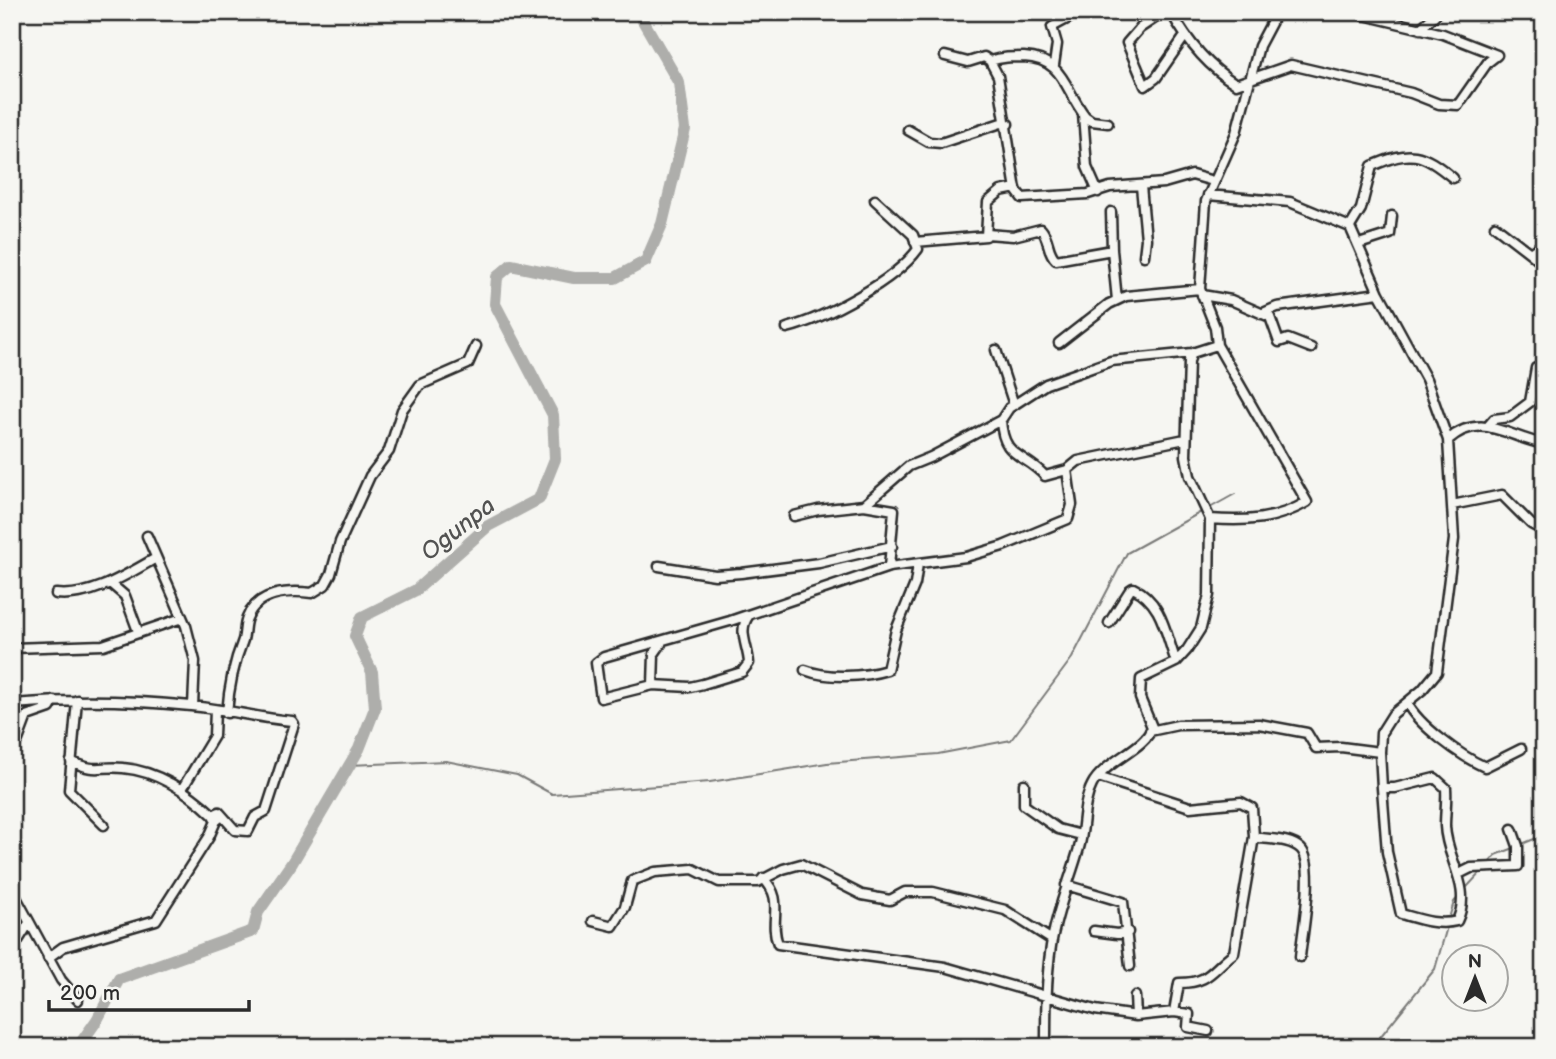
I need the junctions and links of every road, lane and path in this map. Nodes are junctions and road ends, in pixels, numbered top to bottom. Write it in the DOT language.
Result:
graph roads {
  1 [pos="13,12"];
  2 [pos="1080,12"];
  3 [pos="1164,12"];
  4 [pos="1171,12"];
  5 [pos="1277,12"];
  6 [pos="1351,12"];
  7 [pos="1438,12"];
  8 [pos="12,20"];
  9 [pos="1420,29"];
  10 [pos="1185,36"];
  11 [pos="945,56"];
  12 [pos="990,61"];
  13 [pos="1054,65"];
  14 [pos="1247,80"];
  15 [pos="1083,114"];
  16 [pos="1108,123"];
  17 [pos="1008,124"];
  18 [pos="908,130"];
  19 [pos="1453,178"];
  20 [pos="1213,181"];
  21 [pos="1141,186"];
  22 [pos="1016,188"];
  23 [pos="1098,192"];
  24 [pos="1208,195"];
  25 [pos="875,200"];
  26 [pos="1111,212"];
  27 [pos="1391,216"];
  28 [pos="1495,226"];
  29 [pos="1350,227"];
  30 [pos="987,234"];
  31 [pos="915,242"];
  32 [pos="1544,243"];
  33 [pos="1359,244"];
  34 [pos="1112,250"];
  35 [pos="1530,253"];
  36 [pos="1144,256"];
  37 [pos="1544,265"];
  38 [pos="1201,292"];
  39 [pos="1379,293"];
  40 [pos="1117,300"];
  41 [pos="1261,314"];
  42 [pos="787,328"];
  43 [pos="1059,342"];
  44 [pos="1217,345"];
  45 [pos="476,346"];
  46 [pos="1311,348"];
  47 [pos="996,350"];
  48 [pos="1192,353"];
  49 [pos="1544,366"];
  50 [pos="1014,405"];
  51 [pos="1001,420"];
  52 [pos="1488,426"];
  53 [pos="1185,439"];
  54 [pos="1448,440"];
  55 [pos="1544,444"];
  56 [pos="1067,470"];
  57 [pos="864,505"];
  58 [pos="1452,505"];
  59 [pos="794,516"];
  60 [pos="1210,519"];
  61 [pos="1544,531"];
  62 [pos="147,536"];
  63 [pos="891,546"];
  64 [pos="156,558"];
  65 [pos="918,564"];
  66 [pos="659,566"];
  67 [pos="889,567"];
  68 [pos="110,583"];
  69 [pos="56,594"];
  70 [pos="749,615"];
  71 [pos="182,618"];
  72 [pos="1109,623"];
  73 [pos="138,631"];
  74 [pos="663,642"];
  75 [pos="12,648"];
  76 [pos="1176,662"];
  77 [pos="805,670"];
  78 [pos="653,685"];
  79 [pos="54,701"];
  80 [pos="77,701"];
  81 [pos="1407,703"];
  82 [pos="12,704"];
  83 [pos="193,706"];
  84 [pos="215,710"];
  85 [pos="228,713"];
  86 [pos="1150,732"];
  87 [pos="12,746"];
  88 [pos="1521,749"];
  89 [pos="1380,752"];
  90 [pos="71,761"];
  91 [pos="1098,776"];
  92 [pos="1024,783"];
  93 [pos="1382,788"];
  94 [pos="182,789"];
  95 [pos="218,818"];
  96 [pos="104,825"];
  97 [pos="1512,829"];
  98 [pos="1082,835"];
  99 [pos="1254,837"];
  100 [pos="1460,874"];
  101 [pos="763,878"];
  102 [pos="1066,885"];
  103 [pos="12,890"];
  104 [pos="593,921"];
  105 [pos="29,923"];
  106 [pos="1094,931"];
  107 [pos="1128,932"];
  108 [pos="1052,940"];
  109 [pos="12,950"];
  110 [pos="1300,957"];
  111 [pos="48,958"];
  112 [pos="1130,966"];
  113 [pos="1045,996"];
  114 [pos="1135,996"];
  115 [pos="78,1000"];
  116 [pos="1174,1012"];
  117 [pos="1136,1016"];
  118 [pos="1208,1031"];
  119 [pos="1046,1047"];
  1 -- 8 [label="highway"];
  2 -- 13 [label="street"];
  3 -- 10 [label="street"];
  4 -- 10 [label="street"];
  5 -- 14 [label="street"];
  6 -- 9 [label="street"];
  7 -- 9 [label="street"];
  9 -- 14 [label="street"];
  10 -- 14 [label="street"];
  11 -- 12 [label="street"];
  12 -- 13 [label="street"];
  12 -- 17 [label="street"];
  13 -- 15 [label="street"];
  14 -- 20 [label="street"];
  15 -- 16 [label="street"];
  15 -- 23 [label="street"];
  17 -- 18 [label="street"];
  17 -- 22 [label="street"];
  19 -- 29 [label="street"];
  20 -- 21 [label="street"];
  20 -- 24 [label="street"];
  21 -- 23 [label="street"];
  21 -- 36 [label="street"];
  22 -- 23 [label="street"];
  22 -- 30 [label="street"];
  24 -- 29 [label="street"];
  24 -- 38 [label="street"];
  25 -- 31 [label="street"];
  26 -- 34 [label="street"];
  27 -- 33 [label="street"];
  28 -- 35 [label="street"];
  29 -- 33 [label="street"];
  30 -- 31 [label="street"];
  30 -- 34 [label="street"];
  31 -- 42 [label="street"];
  32 -- 35 [label="street"];
  33 -- 39 [label="street"];
  34 -- 40 [label="street"];
  35 -- 37 [label="street"];
  38 -- 40 [label="street"];
  38 -- 41 [label="street"];
  38 -- 44 [label="street"];
  39 -- 41 [label="street"];
  39 -- 54 [label="street"];
  40 -- 43 [label="street"];
  41 -- 46 [label="street"];
  44 -- 48 [label="street"];
  44 -- 60 [label="street"];
  45 -- 85 [label="street"];
  47 -- 50 [label="street"];
  48 -- 50 [label="street"];
  48 -- 53 [label="street"];
  49 -- 52 [label="street"];
  50 -- 51 [label="street"];
  51 -- 56 [label="street"];
  51 -- 57 [label="street"];
  52 -- 54 [label="street"];
  52 -- 55 [label="street"];
  53 -- 56 [label="street"];
  53 -- 60 [label="street"];
  54 -- 58 [label="street"];
  56 -- 65 [label="street"];
  57 -- 59 [label="street"];
  57 -- 63 [label="street"];
  58 -- 61 [label="street"];
  58 -- 81 [label="street"];
  60 -- 76 [label="street"];
  62 -- 64 [label="street"];
  63 -- 66 [label="street"];
  63 -- 67 [label="street"];
  64 -- 68 [label="street"];
  64 -- 71 [label="street"];
  65 -- 67 [label="street"];
  65 -- 77 [label="street"];
  67 -- 70 [label="street"];
  68 -- 69 [label="street"];
  68 -- 73 [label="street"];
  70 -- 74 [label="street"];
  70 -- 78 [label="street"];
  71 -- 73 [label="street"];
  71 -- 83 [label="street"];
  72 -- 76 [label="street"];
  73 -- 75 [label="street"];
  74 -- 78 [label="street"];
  74 -- 78 [label="street"];
  76 -- 86 [label="street"];
  79 -- 80 [label="street"];
  79 -- 82 [label="street"];
  79 -- 87 [label="street"];
  80 -- 83 [label="street"];
  80 -- 90 [label="street"];
  81 -- 88 [label="street"];
  81 -- 89 [label="street"];
  83 -- 84 [label="street"];
  84 -- 85 [label="street"];
  84 -- 94 [label="street"];
  85 -- 95 [label="street"];
  86 -- 89 [label="street"];
  86 -- 91 [label="street"];
  89 -- 93 [label="street"];
  90 -- 94 [label="street"];
  90 -- 96 [label="street"];
  91 -- 98 [label="street"];
  91 -- 99 [label="street"];
  92 -- 98 [label="street"];
  93 -- 100 [label="street"];
  93 -- 100 [label="street"];
  94 -- 95 [label="street"];
  95 -- 111 [label="street"];
  97 -- 100 [label="street"];
  98 -- 102 [label="street"];
  99 -- 110 [label="street"];
  99 -- 116 [label="street"];
  101 -- 104 [label="street"];
  101 -- 108 [label="street"];
  101 -- 113 [label="street"];
  102 -- 107 [label="street"];
  102 -- 108 [label="street"];
  103 -- 105 [label="street"];
  105 -- 109 [label="street"];
  105 -- 111 [label="street"];
  106 -- 107 [label="street"];
  107 -- 112 [label="street"];
  108 -- 113 [label="street"];
  111 -- 115 [label="street"];
  113 -- 117 [label="street"];
  113 -- 119 [label="street"];
  114 -- 117 [label="street"];
  116 -- 117 [label="street"];
  116 -- 118 [label="street"];
}
